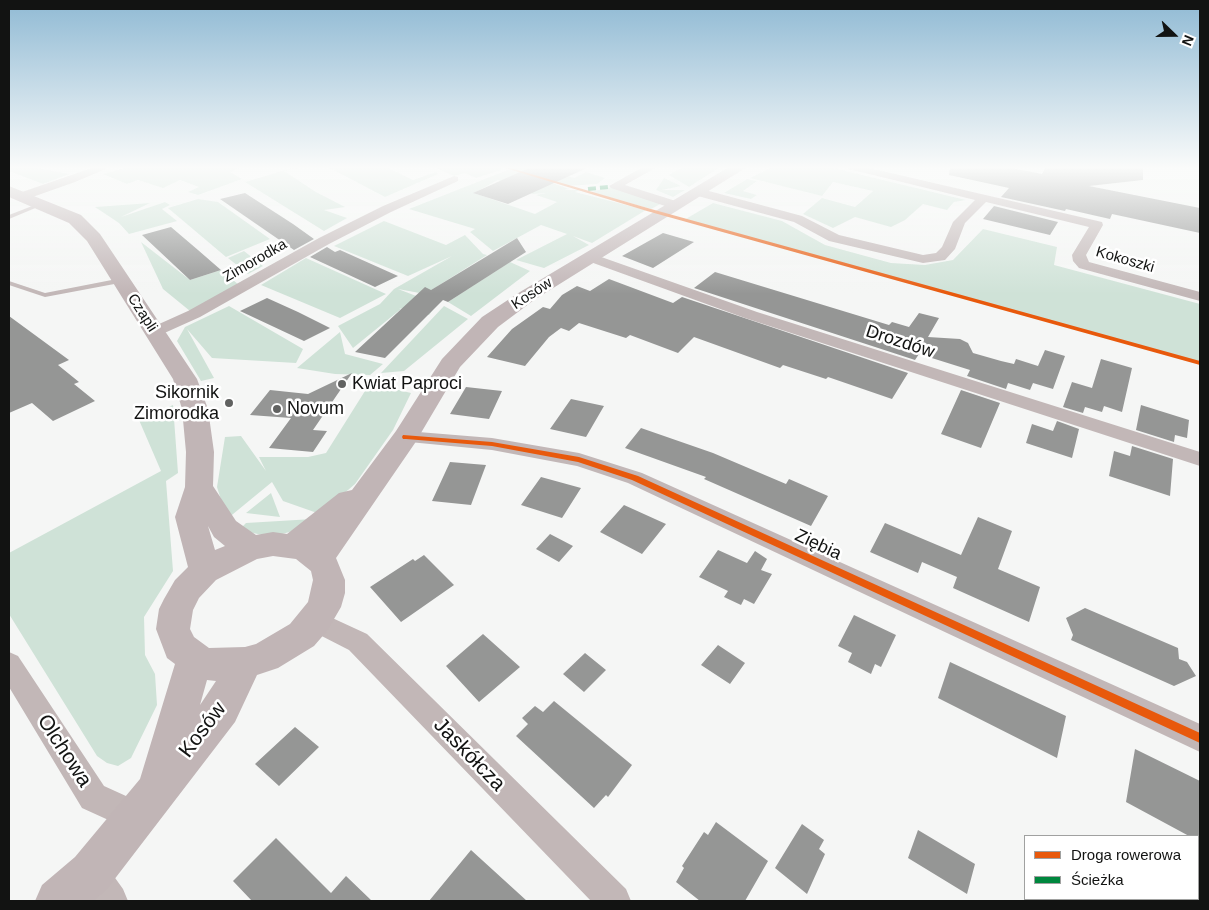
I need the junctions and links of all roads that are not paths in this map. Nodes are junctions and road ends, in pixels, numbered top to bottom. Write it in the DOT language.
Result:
graph roads {
  1 [pos="28,209"];
  2 [pos="54,209"];
  3 [pos="386,209"];
  4 [pos="668,209"];
  5 [pos="763,209"];
  6 [pos="971,209"];
  7 [pos="1031,209"];
  8 [pos="9,217"];
  9 [pos="590,258"];
  10 [pos="122,280"];
  11 [pos="9,283"];
  12 [pos="1200,297"];
  13 [pos="154,332"];
  14 [pos="406,437"];
  15 [pos="1200,459"];
  16 [pos="199,487"];
  17 [pos="252,548"];
  18 [pos="306,552"];
  19 [pos="205,571"];
  20 [pos="315,621"];
  21 [pos="195,659"];
  22 [pos="245,663"];
  23 [pos="9,664"];
  24 [pos="1200,738"];
  25 [pos="146,805"];
  26 [pos="101,887"];
  27 [pos="58,901"];
  28 [pos="614,901"];
  1 -- 8 [label="lane"];
  2 -- 10 [label="street, Czapli"];
  3 -- 13 [label="street, Zimorodka"];
  4 -- 9 [label="street, Kosów"];
  5 -- 6 [label="street"];
  7 -- 12 [label="street, Kokoszki"];
  9 -- 14 [label="street, Kosów"];
  9 -- 15 [label="street, Drozdów"];
  10 -- 11 [label="lane"];
  10 -- 13 [label="street, Czapli"];
  13 -- 16 [label="street, Czapli"];
  14 -- 18 [label="street, Kosów"];
  14 -- 24 [label="street, Ziębia"];
  16 -- 17 [label="street"];
  16 -- 19 [label="street, Czapli"];
  17 -- 18 [label="street"];
  17 -- 19 [label="street"];
  18 -- 20 [label="street"];
  19 -- 21 [label="street"];
  20 -- 22 [label="street"];
  20 -- 28 [label="street, Jaskółcza"];
  21 -- 22 [label="street"];
  21 -- 25 [label="street, Kosów"];
  22 -- 25 [label="street, Kosów"];
  23 -- 25 [label="street, Olchowa"];
  25 -- 26 [label="street, Kosów"];
  26 -- 27 [label="street, Kosów"];
}
